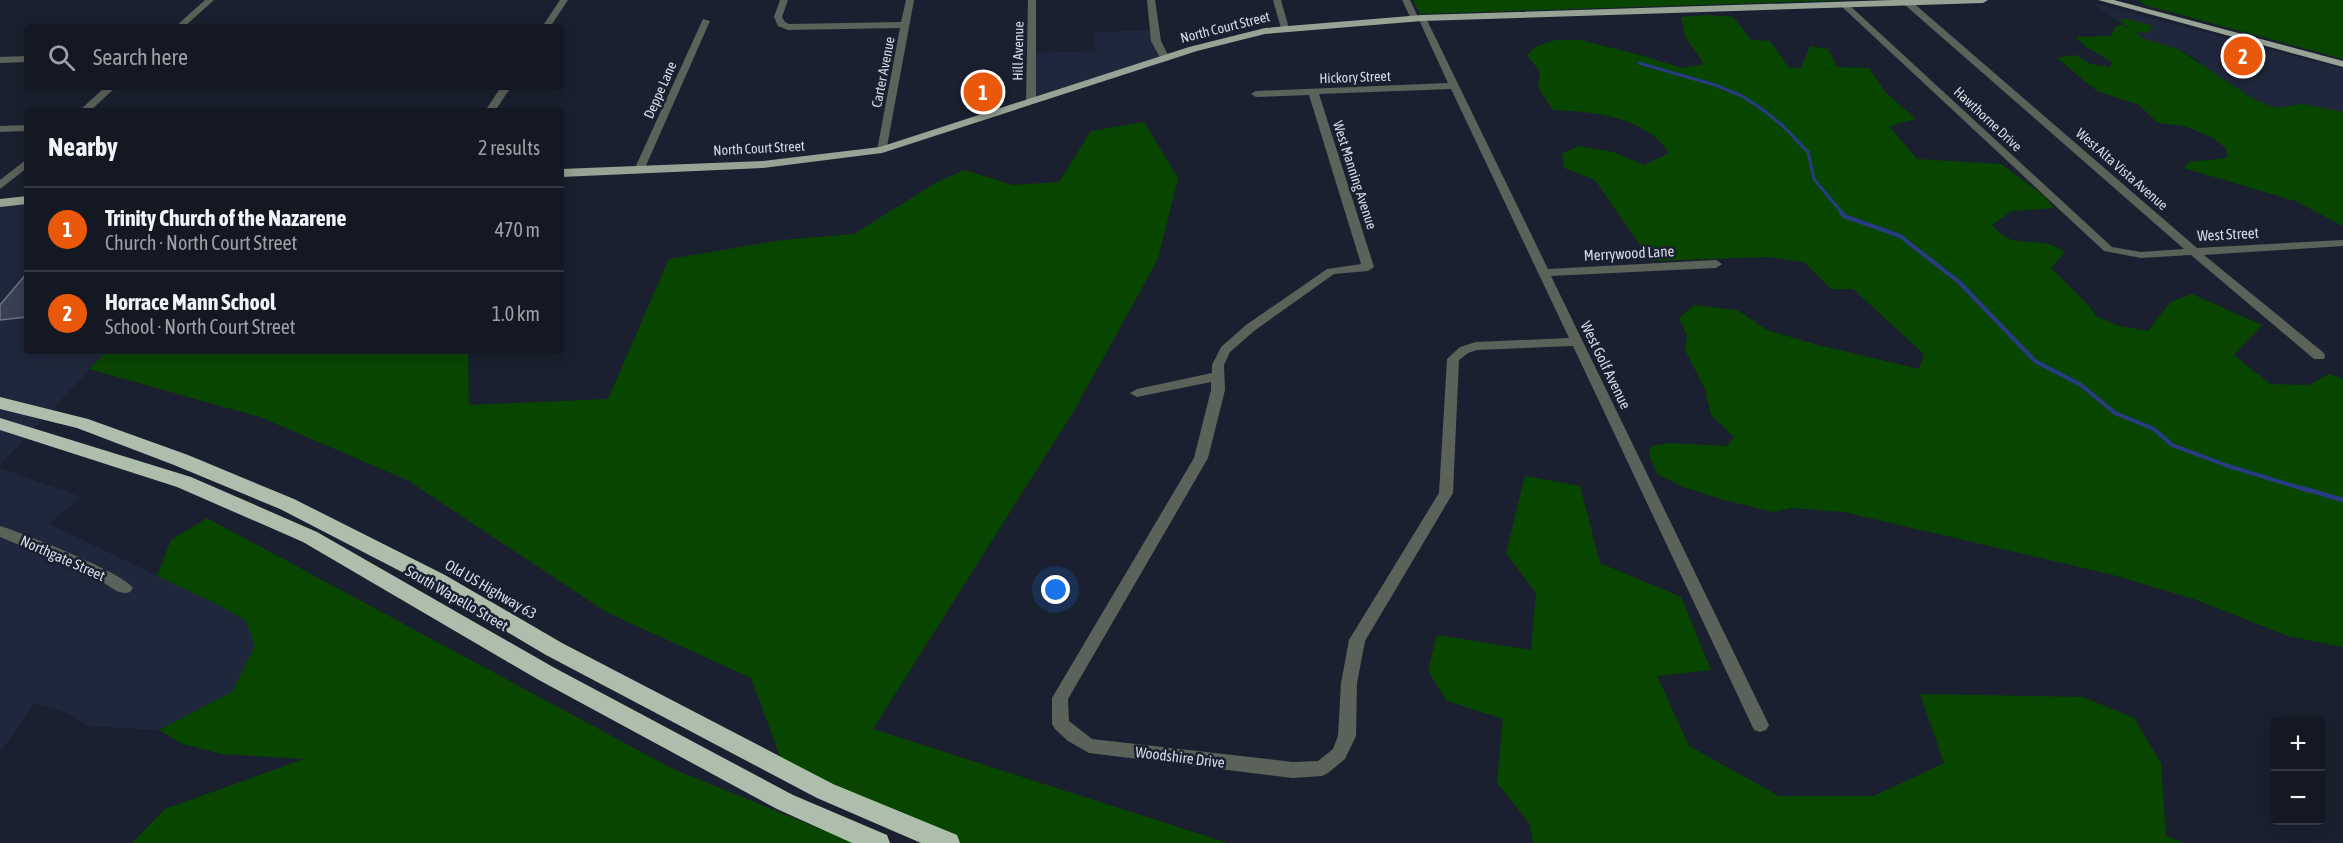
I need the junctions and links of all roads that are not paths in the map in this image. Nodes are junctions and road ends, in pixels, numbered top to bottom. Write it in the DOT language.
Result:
graph roads {
  1 [pos="210,0"];
  2 [pos="564,0"];
  3 [pos="784,0"];
  4 [pos="910,0"];
  5 [pos="1032,0"];
  6 [pos="1151,0"];
  7 [pos="1276,0"];
  8 [pos="1406,0"];
  9 [pos="1983,0"];
  10 [pos="2103,0"];
  11 [pos="1906,1"];
  12 [pos="2126,3"];
  13 [pos="1844,5"];
  14 [pos="1418,18"];
  15 [pos="706,21"];
  16 [pos="182,24"];
  17 [pos="548,24"];
  18 [pos="905,25"];
  19 [pos="1285,28"];
  20 [pos="24,59"];
  21 [pos="1165,59"];
  22 [pos="0,60"];
  23 [pos="2343,64"];
  24 [pos="1455,86"];
  25 [pos="108,90"];
  26 [pos="504,90"];
  27 [pos="1313,92"];
  28 [pos="1256,94"];
  29 [pos="1031,101"];
  30 [pos="87,108"];
  31 [pos="492,108"];
  32 [pos="24,128"];
  33 [pos="0,129"];
  34 [pos="882,150"];
  35 [pos="24,165"];
  36 [pos="639,170"];
  37 [pos="564,173"];
  38 [pos="0,186"];
  39 [pos="24,200"];
  40 [pos="0,203"];
  41 [pos="2343,243"];
  42 [pos="2115,251"];
  43 [pos="2193,251"];
  44 [pos="1716,264"];
  45 [pos="1368,267"];
  46 [pos="1544,273"];
  47 [pos="1576,342"];
  48 [pos="2319,356"];
  49 [pos="1218,376"];
  50 [pos="1137,393"];
  51 [pos="0,403"];
  52 [pos="0,424"];
  53 [pos="0,531"];
  54 [pos="124,588"];
  55 [pos="1760,725"];
  56 [pos="878,843"];
  57 [pos="948,843"];
  1 -- 16 [label="street"];
  2 -- 17 [label="street"];
  3 -- 18 [label="street"];
  4 -- 18 [label="street, Carter Avenue"];
  5 -- 29 [label="street, Hill Avenue"];
  6 -- 21 [label="street"];
  7 -- 19 [label="street"];
  8 -- 14 [label="street, West Golf Avenue"];
  9 -- 11 [label="main road, North Court Street"];
  10 -- 12 [label="main road"];
  11 -- 13 [label="main road, North Court Street"];
  11 -- 43 [label="street, West Alta Vista Avenue"];
  12 -- 23 [label="main road"];
  13 -- 14 [label="main road, North Court Street"];
  13 -- 42 [label="street, Hawthorne Drive"];
  14 -- 19 [label="main road, North Court Street"];
  14 -- 24 [label="street, West Golf Avenue"];
  15 -- 36 [label="street, Deppe Lane"];
  18 -- 34 [label="street, Carter Avenue"];
  19 -- 21 [label="main road, North Court Street"];
  20 -- 22 [label="street"];
  21 -- 29 [label="main road, North Court Street"];
  24 -- 27 [label="street, Hickory Street"];
  24 -- 46 [label="street, West Golf Avenue"];
  25 -- 30 [label="street"];
  26 -- 31 [label="street"];
  27 -- 28 [label="street, Hickory Street"];
  27 -- 45 [label="street, West Manning Avenue"];
  29 -- 34 [label="main road, North Court Street"];
  32 -- 33 [label="street"];
  34 -- 36 [label="main road, North Court Street"];
  35 -- 38 [label="street"];
  36 -- 37 [label="main road, North Court Street"];
  39 -- 40 [label="main road"];
  41 -- 43 [label="street, West Street"];
  42 -- 43 [label="street, West Street"];
  43 -- 48 [label="street, West Alta Vista Avenue"];
  44 -- 46 [label="street, Merrywood Lane"];
  45 -- 49 [label="street, Woodshire Drive"];
  46 -- 47 [label="street, West Golf Avenue"];
  47 -- 49 [label="street, Woodshire Drive"];
  47 -- 55 [label="street, West Golf Avenue"];
  49 -- 50 [label="street"];
  51 -- 57 [label="highway, Old US Highway 63"];
  52 -- 56 [label="highway, South Wapello Street"];
  53 -- 54 [label="street, Northgate Street"];
}
